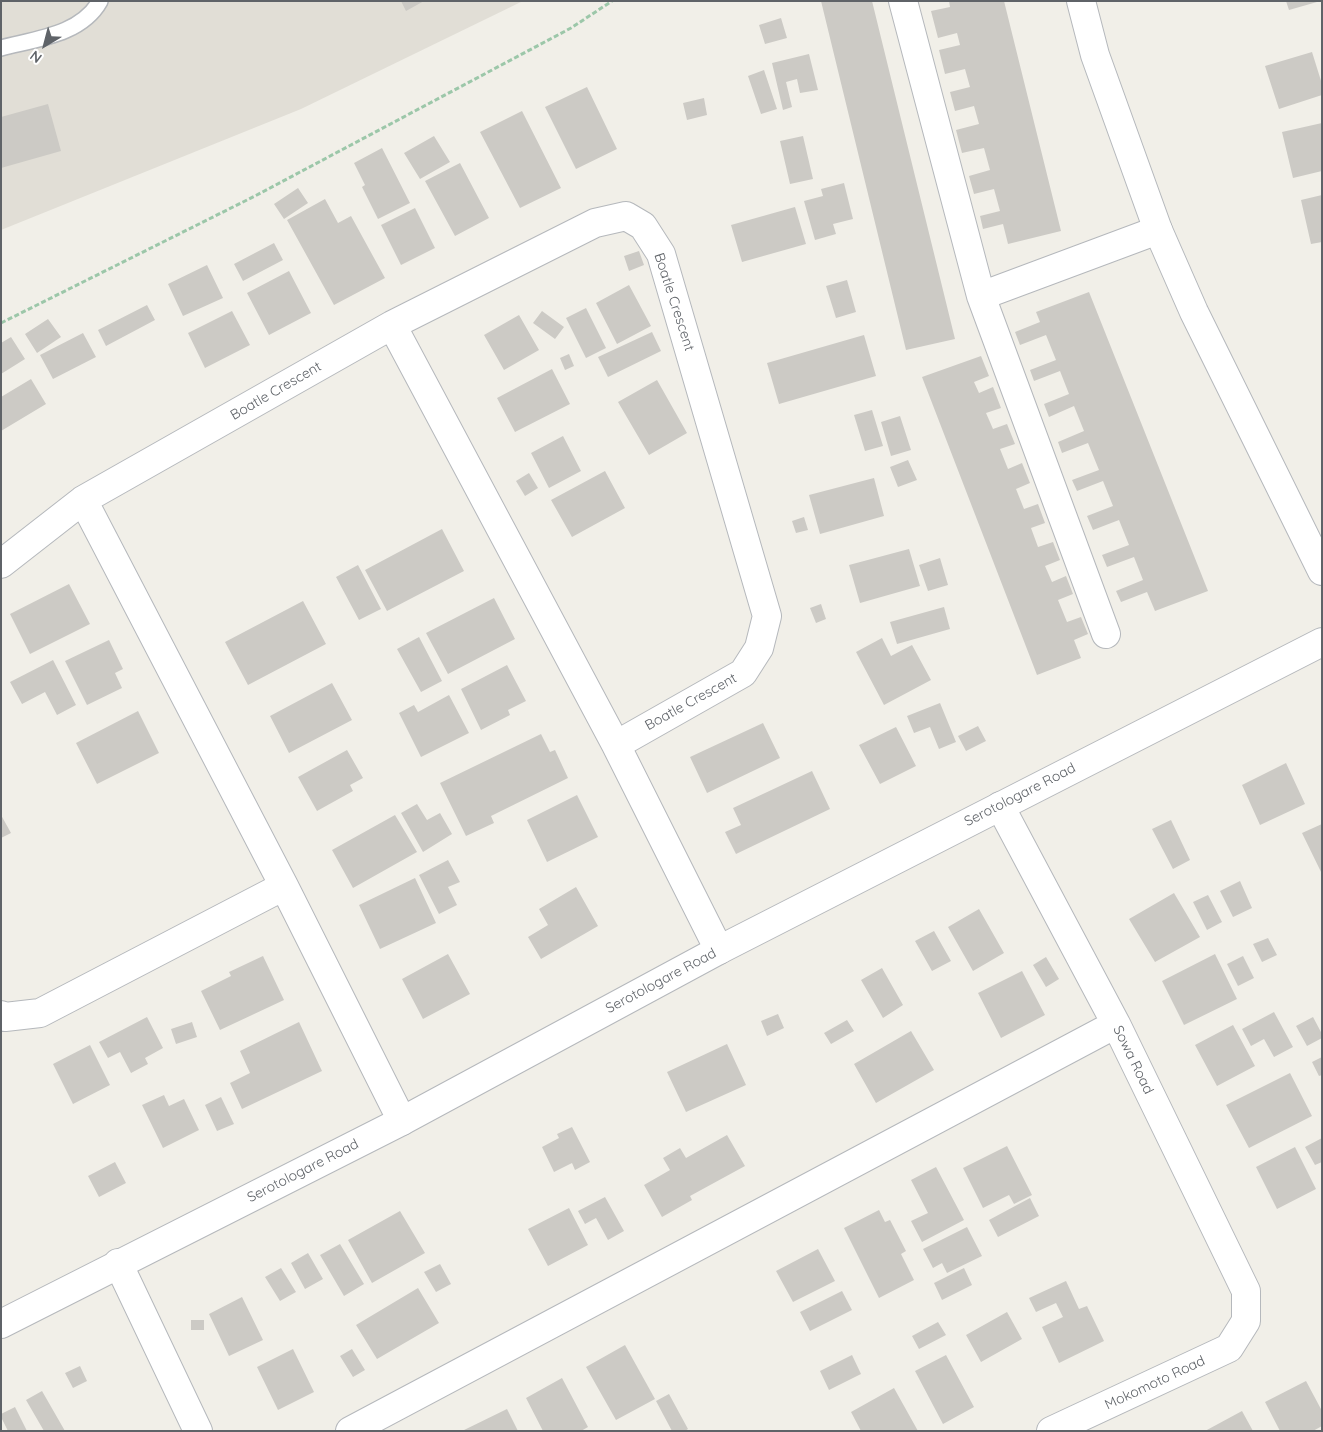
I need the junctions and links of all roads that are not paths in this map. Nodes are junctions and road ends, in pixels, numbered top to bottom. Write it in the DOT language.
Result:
graph roads {
  1 [pos="100,1"];
  2 [pos="903,1"];
  3 [pos="1081,1"];
  4 [pos="1,48"];
  5 [pos="1158,230"];
  6 [pos="981,296"];
  7 [pos="392,325"];
  8 [pos="84,500"];
  9 [pos="1,564"];
  10 [pos="1322,571"];
  11 [pos="1106,634"];
  12 [pos="1322,642"];
  13 [pos="616,745"];
  14 [pos="1000,806"];
  15 [pos="284,886"];
  16 [pos="719,950"];
  17 [pos="1,1015"];
  18 [pos="1116,1024"];
  19 [pos="402,1121"];
  20 [pos="118,1263"];
  21 [pos="1246,1321"];
  22 [pos="1,1324"];
  23 [pos="198,1431"];
  24 [pos="350,1431"];
  25 [pos="1051,1431"];
  1 -- 4 [label="lane"];
  2 -- 6 [label="street"];
  3 -- 5 [label="street"];
  5 -- 6 [label="street"];
  5 -- 10 [label="street"];
  6 -- 11 [label="street"];
  7 -- 8 [label="street, Boatle Crescent"];
  7 -- 13 [label="street"];
  7 -- 13 [label="street, Boatle Crescent"];
  8 -- 9 [label="street, Boatle Crescent"];
  8 -- 15 [label="street"];
  12 -- 14 [label="street, Serotologare Road"];
  13 -- 16 [label="street"];
  14 -- 16 [label="street, Serotologare Road"];
  14 -- 18 [label="street, Sowa Road"];
  15 -- 17 [label="street"];
  15 -- 19 [label="street"];
  16 -- 19 [label="street, Serotologare Road"];
  18 -- 21 [label="street, Sowa Road"];
  18 -- 24 [label="street"];
  19 -- 20 [label="street, Serotologare Road"];
  20 -- 22 [label="street, Serotologare Road"];
  20 -- 23 [label="street"];
  21 -- 25 [label="street, Mokomoto Road"];
}
